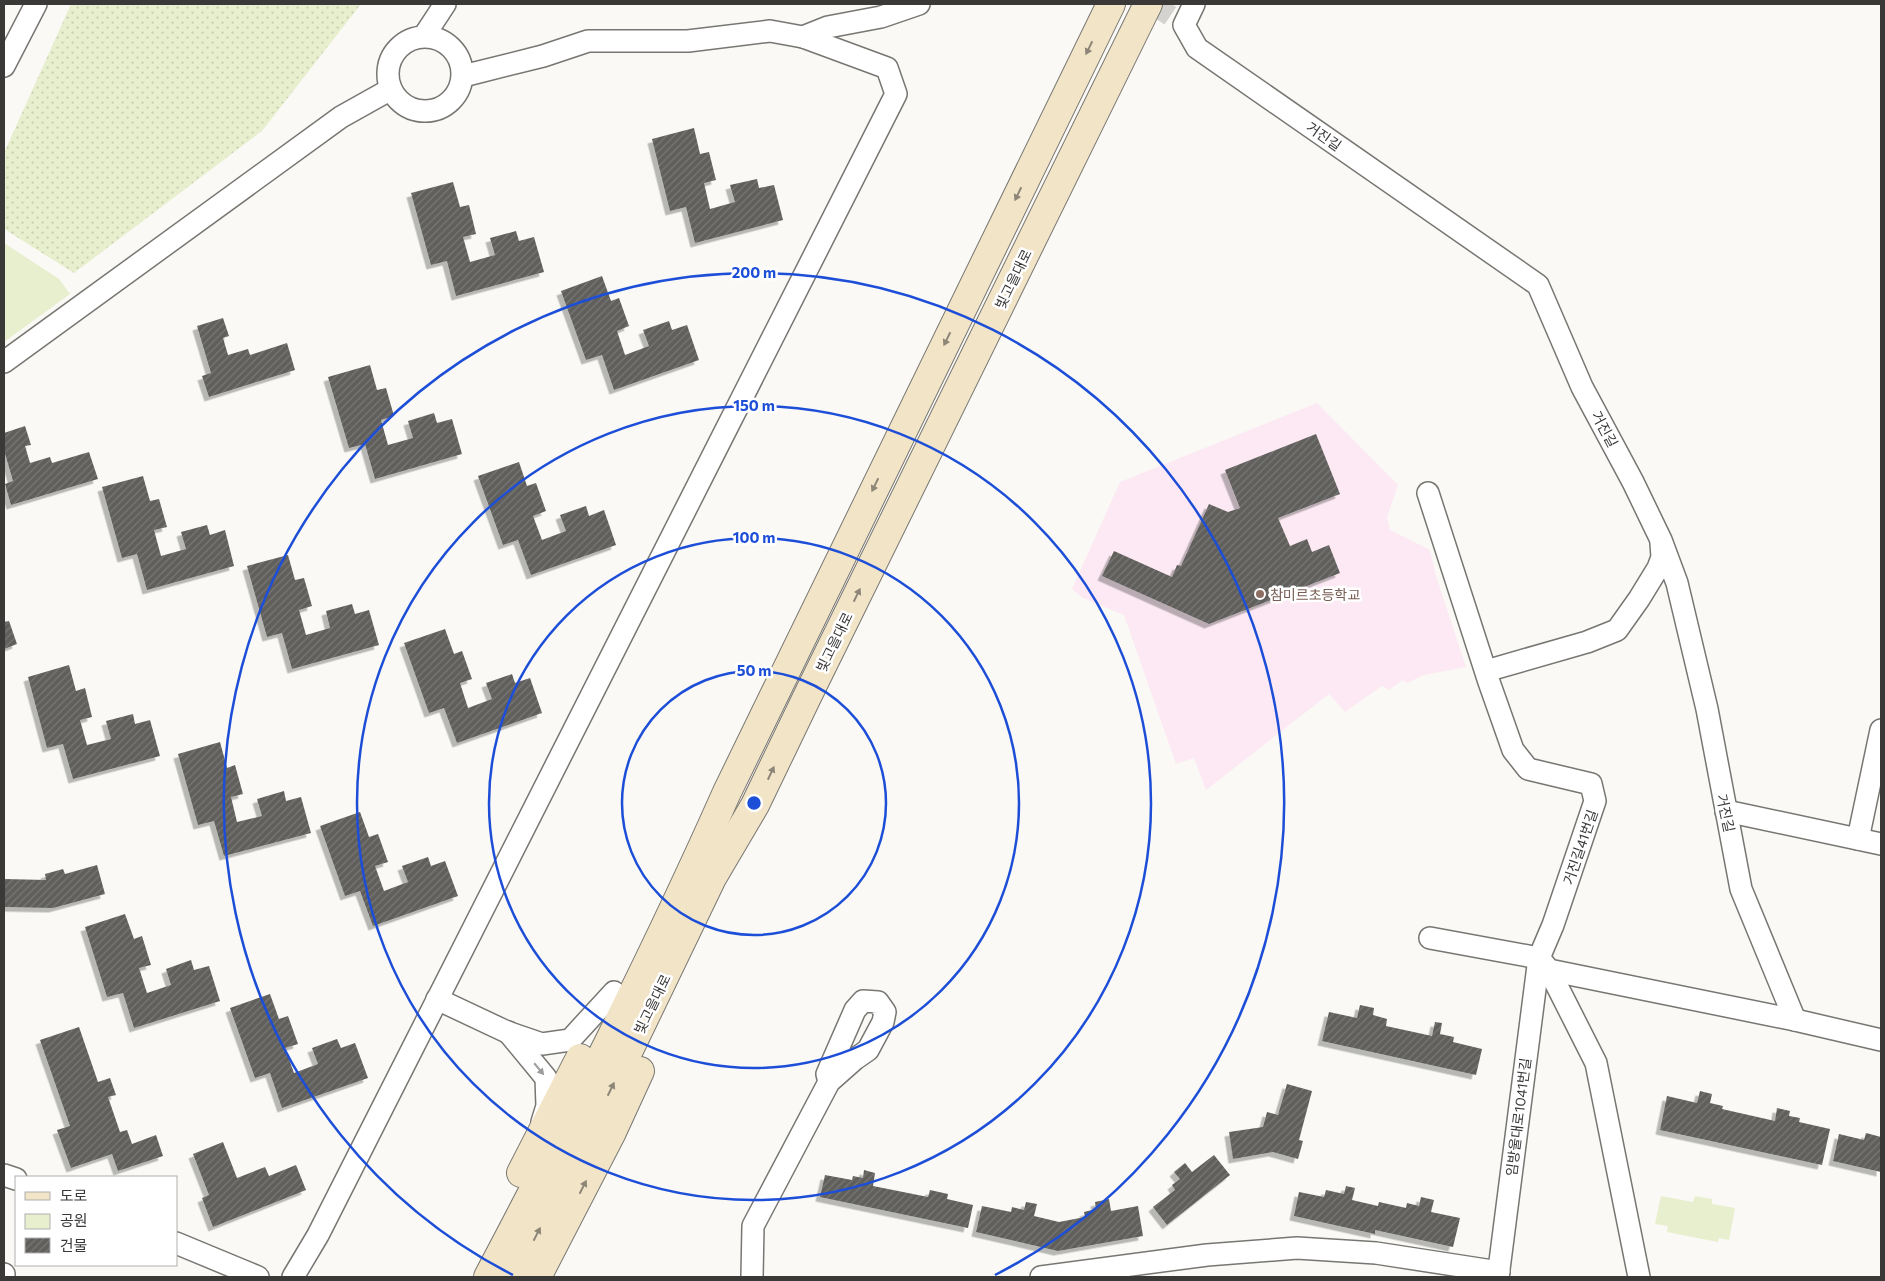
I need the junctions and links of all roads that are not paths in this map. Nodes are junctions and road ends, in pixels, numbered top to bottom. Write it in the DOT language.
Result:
graph roads {
  1 [pos="36,4"];
  2 [pos="445,4"];
  3 [pos="919,4"];
  4 [pos="1111,4"];
  5 [pos="1148,4"];
  6 [pos="1194,4"];
  7 [pos="424,36"];
  8 [pos="803,37"];
  9 [pos="4,66"];
  10 [pos="463,76"];
  11 [pos="391,89"];
  12 [pos="4,362"];
  13 [pos="1428,493"];
  14 [pos="1661,540"];
  15 [pos="1486,671"];
  16 [pos="1881,730"];
  17 [pos="727,792"];
  18 [pos="755,805"];
  19 [pos="1726,811"];
  20 [pos="1858,839"];
  21 [pos="1881,844"];
  22 [pos="1430,938"];
  23 [pos="1544,964"];
  24 [pos="614,992"];
  25 [pos="437,999"];
  26 [pos="1795,1020"];
  27 [pos="507,1032"];
  28 [pos="1881,1040"];
  29 [pos="829,1082"];
  30 [pos="531,1155"];
  31 [pos="178,1244"];
  32 [pos="1498,1275"];
  33 [pos="258,1277"];
  34 [pos="293,1277"];
  35 [pos="468,1277"];
  36 [pos="488,1277"];
  37 [pos="514,1277"];
  38 [pos="537,1277"];
  39 [pos="752,1277"];
  40 [pos="1041,1277"];
  41 [pos="1640,1277"];
  1 -- 9 [label="street"];
  2 -- 7 [label="street"];
  3 -- 8 [label="street"];
  4 -- 17 [label="main road, 빛고을대로, one-way"];
  18 -- 5 [label="main road, 빛고을대로, one-way"];
  6 -- 14 [label="street, 거진길"];
  7 -- 10 [label="street"];
  7 -- 11 [label="street"];
  8 -- 10 [label="street"];
  8 -- 25 [label="street"];
  10 -- 11 [label="street"];
  11 -- 12 [label="street"];
  13 -- 15 [label="street, 거진길41번길"];
  14 -- 15 [label="street"];
  14 -- 19 [label="street, 거진길"];
  15 -- 23 [label="street, 거진길41번길"];
  16 -- 20 [label="street"];
  17 -- 24 [label="main road"];
  17 -- 36 [label="main road, 빛고을대로"];
  37 -- 18 [label="main road, 빛고을대로, one-way"];
  38 -- 18 [label="main road, one-way"];
  19 -- 20 [label="street"];
  19 -- 26 [label="street, 거진길"];
  20 -- 21 [label="street"];
  22 -- 23 [label="street"];
  23 -- 26 [label="street"];
  23 -- 32 [label="street, 임방울대로1041번길"];
  23 -- 41 [label="street"];
  24 -- 27 [label="street"];
  24 -- 30 [label="main road"];
  25 -- 27 [label="street"];
  25 -- 34 [label="street"];
  26 -- 28 [label="street"];
  27 -- 30 [label="street, one-way"];
  29 -- 39 [label="street"];
  30 -- 35 [label="main road"];
  31 -- 33 [label="street"];
  32 -- 40 [label="street"];
}
